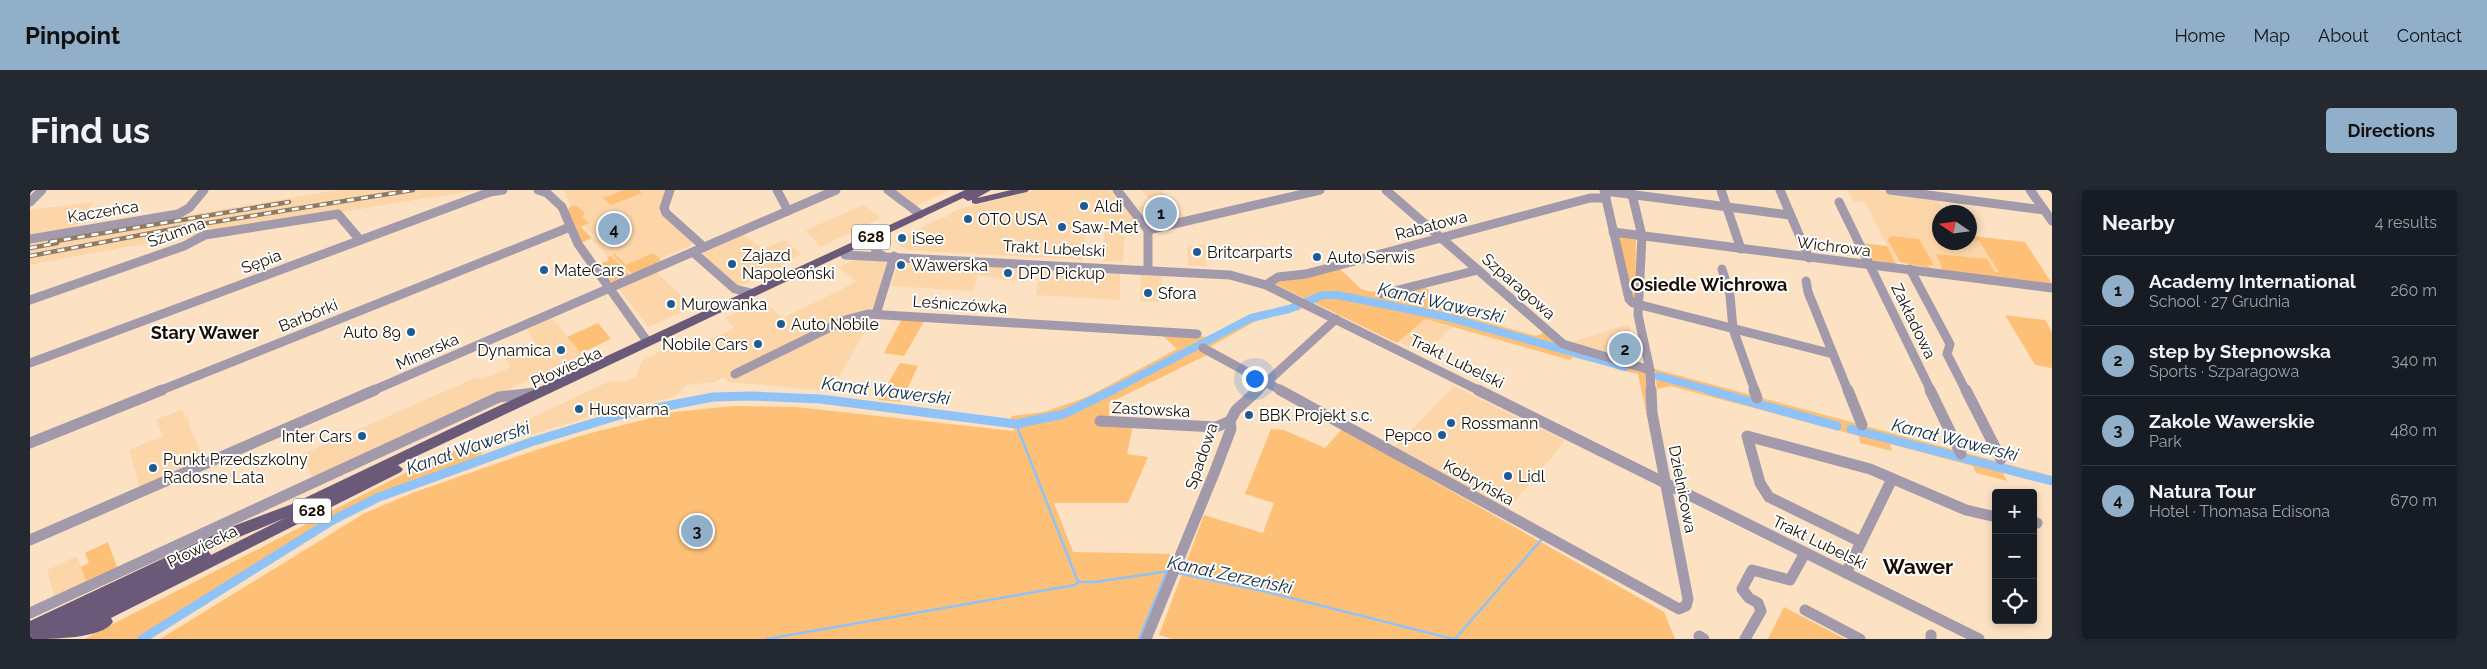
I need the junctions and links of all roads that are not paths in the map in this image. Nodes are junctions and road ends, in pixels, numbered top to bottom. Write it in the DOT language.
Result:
graph roads {
  1 [pos="42,190"];
  2 [pos="204,190"];
  3 [pos="503,190"];
  4 [pos="538,190"];
  5 [pos="670,190"];
  6 [pos="777,190"];
  7 [pos="836,190"];
  8 [pos="888,190"];
  9 [pos="957,190"];
  10 [pos="973,190"];
  11 [pos="986,190"];
  12 [pos="1024,190"];
  13 [pos="1117,190"];
  14 [pos="1320,190"];
  15 [pos="1386,190"];
  16 [pos="1721,190"];
  17 [pos="1780,190"];
  18 [pos="1890,190"];
  19 [pos="2030,190"];
  20 [pos="1632,192"];
  21 [pos="1605,193"];
  22 [pos="30,202"];
  23 [pos="1839,202"];
  24 [pos="949,206"];
  25 [pos="1726,207"];
  26 [pos="788,211"];
  27 [pos="924,211"];
  28 [pos="2047,212"];
  29 [pos="1790,215"];
  30 [pos="2052,221"];
  31 [pos="570,227"];
  32 [pos="1148,230"];
  33 [pos="1613,232"];
  34 [pos="1642,236"];
  35 [pos="30,238"];
  36 [pos="1441,238"];
  37 [pos="360,240"];
  38 [pos="874,242"];
  39 [pos="704,247"];
  40 [pos="1741,249"];
  41 [pos="693,252"];
  42 [pos="845,255"];
  43 [pos="883,256"];
  44 [pos="894,256"];
  45 [pos="1809,258"];
  46 [pos="1870,266"];
  47 [pos="1148,269"];
  48 [pos="1722,269"];
  49 [pos="1910,269"];
  50 [pos="1478,270"];
  51 [pos="1806,281"];
  52 [pos="1266,285"];
  53 [pos="610,288"];
  54 [pos="2052,288"];
  55 [pos="751,293"];
  56 [pos="1382,294"];
  57 [pos="30,300"];
  58 [pos="1638,305"];
  59 [pos="876,314"];
  60 [pos="1336,319"];
  61 [pos="1733,329"];
  62 [pos="1197,334"];
  63 [pos="647,341"];
  64 [pos="1203,348"];
  65 [pos="1833,354"];
  66 [pos="30,363"];
  67 [pos="1650,370"];
  68 [pos="735,374"];
  69 [pos="1263,383"];
  70 [pos="535,393"];
  71 [pos="1757,398"];
  72 [pos="1100,421"];
  73 [pos="1230,421"];
  74 [pos="1862,425"];
  75 [pos="30,443"];
  76 [pos="1961,454"];
  77 [pos="2001,459"];
  78 [pos="1892,479"];
  79 [pos="1665,482"];
  80 [pos="297,508"];
  81 [pos="1992,516"];
  82 [pos="30,540"];
  83 [pos="1861,542"];
  84 [pos="1805,553"];
  85 [pos="1846,573"];
  86 [pos="165,584"];
  87 [pos="1679,609"];
  88 [pos="1804,610"];
  89 [pos="30,613"];
  90 [pos="30,628"];
  91 [pos="32,639"];
  92 [pos="54,639"];
  93 [pos="76,639"];
  94 [pos="1146,639"];
  95 [pos="1745,639"];
  96 [pos="1860,639"];
  97 [pos="1979,639"];
  1 -- 22 [label="street"];
  2 -- 35 [label="street, Kaczeńca"];
  3 -- 37 [label="street, Sępia"];
  4 -- 31 [label="street"];
  5 -- 39 [label="street"];
  6 -- 26 [label="street"];
  7 -- 26 [label="street, Minerska"];
  8 -- 27 [label="street"];
  9 -- 27 [label="main road"];
  10 -- 27 [label="main road, Płowiecka / 628"];
  11 -- 24 [label="main road, Płowiecka / 628"];
  12 -- 24 [label="main road"];
  13 -- 32 [label="street"];
  14 -- 32 [label="street"];
  15 -- 36 [label="street, Szparagowa"];
  16 -- 25 [label="street"];
  17 -- 29 [label="street"];
  18 -- 28 [label="street"];
  19 -- 28 [label="street"];
  20 -- 21 [label="street, Rabatowa"];
  20 -- 25 [label="street, Rabatowa"];
  20 -- 34 [label="street"];
  21 -- 33 [label="street"];
  21 -- 36 [label="street, Rabatowa"];
  23 -- 46 [label="street, Zakładowa"];
  24 -- 38 [label="main road, Płowiecka / 628"];
  25 -- 29 [label="street, Rabatowa"];
  25 -- 40 [label="street"];
  26 -- 39 [label="street, Minerska"];
  27 -- 55 [label="main road, Płowiecka / 628"];
  28 -- 30 [label="street"];
  29 -- 45 [label="street"];
  31 -- 53 [label="street"];
  31 -- 75 [label="street, Barbórki"];
  32 -- 47 [label="street"];
  33 -- 34 [label="street, Wichrowa"];
  33 -- 58 [label="street"];
  34 -- 40 [label="street, Wichrowa"];
  34 -- 58 [label="street"];
  36 -- 50 [label="street, Szparagowa"];
  36 -- 52 [label="street, Rabatowa"];
  37 -- 57 [label="street, Szumna"];
  37 -- 66 [label="street, Sępia"];
  38 -- 42 [label="main road, Płowiecka / 628"];
  38 -- 43 [label="street"];
  39 -- 41 [label="street, Minerska"];
  40 -- 45 [label="street, Wichrowa"];
  41 -- 53 [label="street, Minerska"];
  41 -- 55 [label="street"];
  42 -- 43 [label="street, Trakt Lubelski"];
  42 -- 86 [label="main road, Płowiecka / 628"];
  43 -- 44 [label="street, Trakt Lubelski"];
  44 -- 47 [label="street, Trakt Lubelski"];
  44 -- 59 [label="street"];
  45 -- 46 [label="street, Wichrowa"];
  46 -- 49 [label="street, Wichrowa"];
  46 -- 76 [label="street, Zakładowa"];
  47 -- 52 [label="street, Trakt Lubelski"];
  48 -- 61 [label="street"];
  49 -- 54 [label="street, Wichrowa"];
  49 -- 77 [label="street"];
  50 -- 56 [label="street"];
  50 -- 67 [label="street, Szparagowa"];
  51 -- 65 [label="street"];
  52 -- 60 [label="street, Trakt Lubelski"];
  53 -- 63 [label="street"];
  53 -- 82 [label="street, Minerska"];
  55 -- 63 [label="main road, Płowiecka / 628"];
  58 -- 61 [label="street"];
  58 -- 67 [label="street, Dzielnicowa"];
  59 -- 62 [label="street, Leśniczówka"];
  59 -- 68 [label="street, Leśniczówka"];
  60 -- 69 [label="street, Spadowa"];
  60 -- 79 [label="street, Trakt Lubelski"];
  61 -- 65 [label="street"];
  61 -- 71 [label="street"];
  63 -- 70 [label="main road, Płowiecka / 628"];
  64 -- 69 [label="street"];
  65 -- 74 [label="street"];
  67 -- 79 [label="street, Dzielnicowa"];
  69 -- 73 [label="street, Spadowa"];
  69 -- 87 [label="street, Kobryńska"];
  70 -- 80 [label="main road, Płowiecka / 628"];
  70 -- 89 [label="street, Płowiecka"];
  72 -- 73 [label="street, Zastowska"];
  73 -- 94 [label="street, Spadowa"];
  78 -- 81 [label="street"];
  78 -- 83 [label="street"];
  78 -- 83 [label="street"];
  79 -- 84 [label="street, Trakt Lubelski"];
  79 -- 87 [label="street, Dzielnicowa"];
  80 -- 90 [label="main road, Płowiecka"];
  80 -- 91 [label="main road, 628"];
  83 -- 85 [label="street"];
  84 -- 85 [label="street, Trakt Lubelski"];
  84 -- 95 [label="street"];
  85 -- 97 [label="street, Trakt Lubelski"];
  86 -- 92 [label="main road, 628"];
  86 -- 93 [label="main road"];
  88 -- 96 [label="street"];
}
